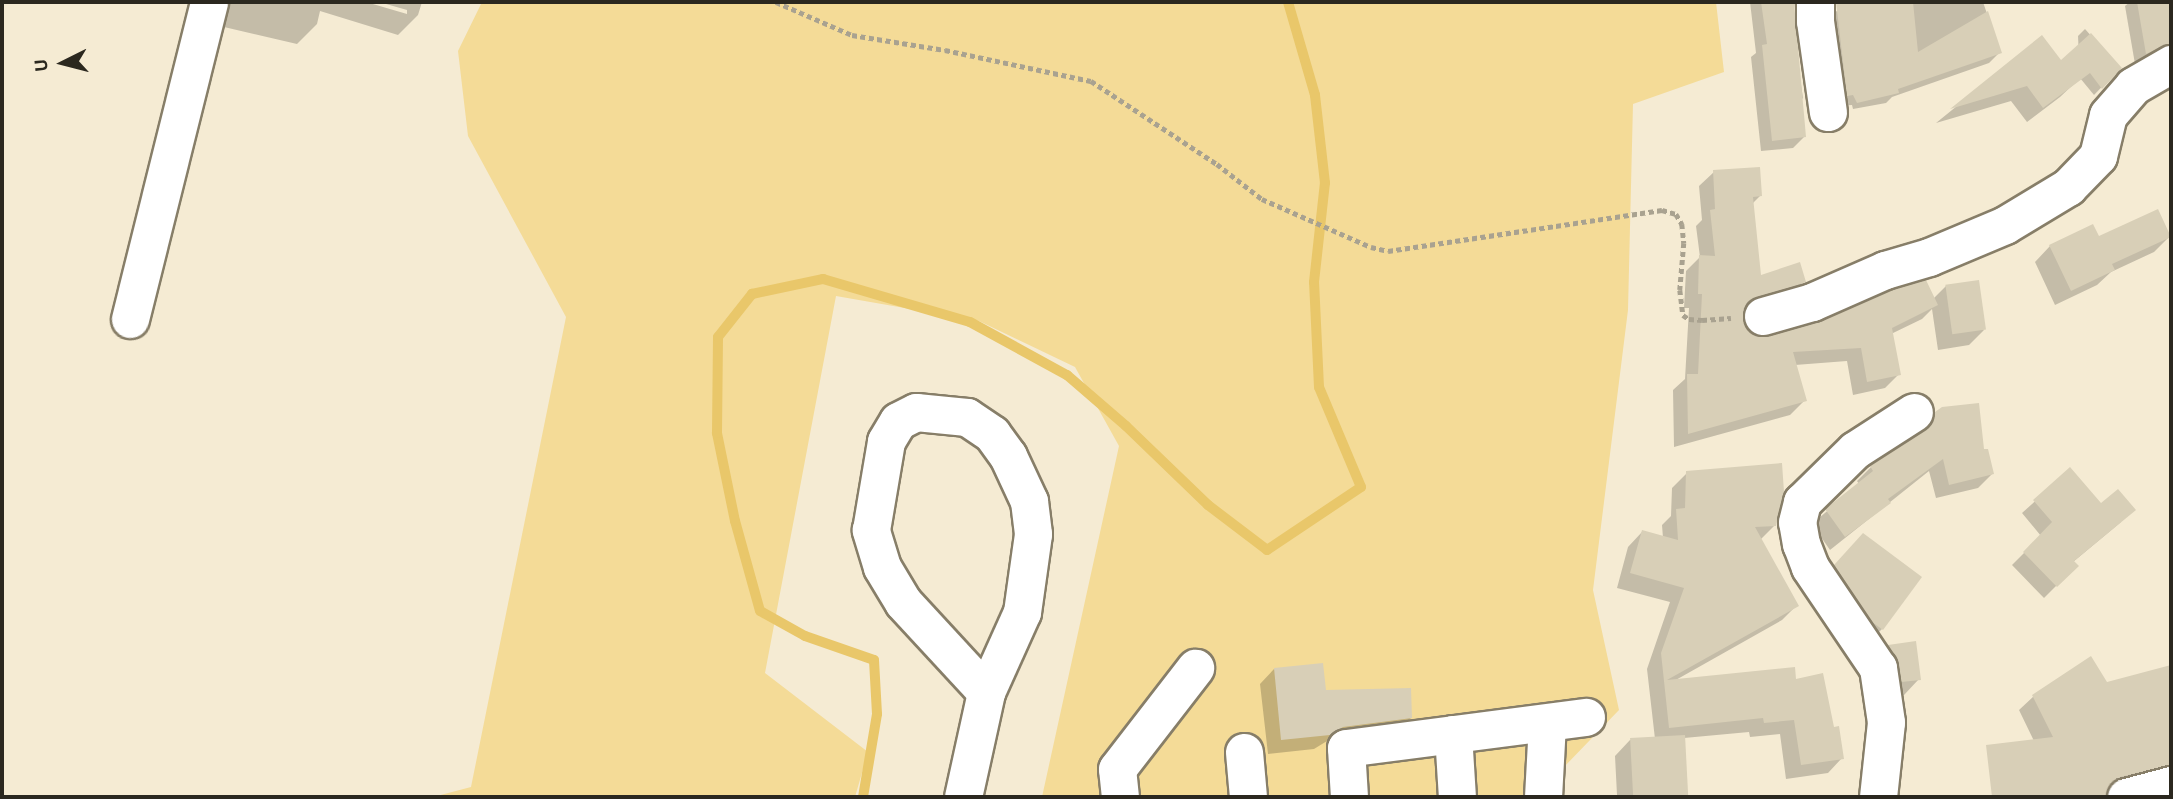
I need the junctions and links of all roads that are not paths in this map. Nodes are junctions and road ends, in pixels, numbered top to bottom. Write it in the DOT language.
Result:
graph roads {
  1 [pos="209,2"];
  2 [pos="1815,2"];
  3 [pos="2171,64"];
  4 [pos="1828,112"];
  5 [pos="1763,316"];
  6 [pos="130,319"];
  7 [pos="1914,412"];
  8 [pos="1195,668"];
  9 [pos="986,692"];
  10 [pos="1586,717"];
  11 [pos="1547,723"];
  12 [pos="1453,734"];
  13 [pos="1244,752"];
  14 [pos="2171,785"];
  15 [pos="963,797"];
  16 [pos="1119,797"];
  17 [pos="1248,797"];
  18 [pos="1349,797"];
  19 [pos="1457,797"];
  20 [pos="1543,797"];
  21 [pos="1878,797"];
  22 [pos="2126,797"];
  1 -- 6 [label="street"];
  2 -- 4 [label="street"];
  3 -- 5 [label="street"];
  7 -- 21 [label="street"];
  8 -- 16 [label="street"];
  9 -- 9 [label="street"];
  9 -- 15 [label="street"];
  10 -- 11 [label="street"];
  11 -- 12 [label="street"];
  11 -- 20 [label="street"];
  12 -- 18 [label="street"];
  12 -- 19 [label="street"];
  13 -- 17 [label="street"];
  14 -- 22 [label="street"];
}
